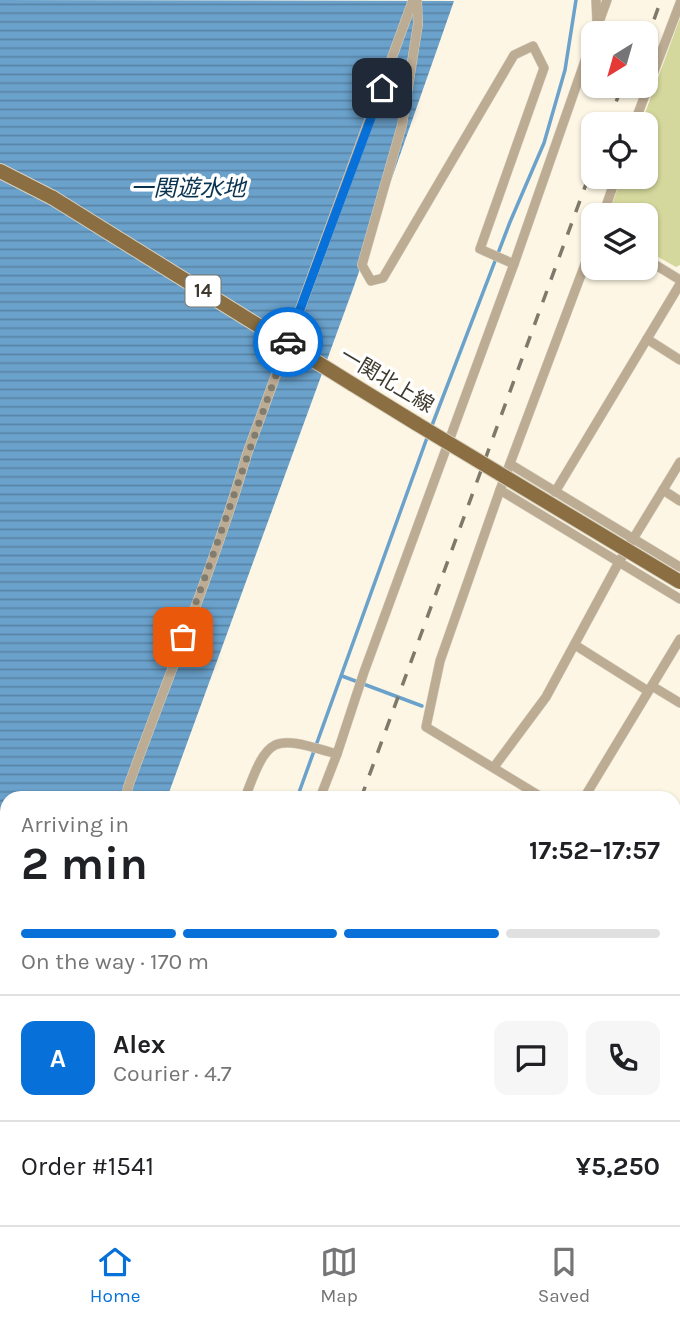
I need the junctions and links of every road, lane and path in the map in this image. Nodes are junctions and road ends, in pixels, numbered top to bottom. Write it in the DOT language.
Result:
graph roads {
  1 [pos="415,0"];
  2 [pos="596,0"];
  3 [pos="607,0"];
  4 [pos="680,3"];
  5 [pos="596,21"];
  6 [pos="600,21"];
  7 [pos="581,71"];
  8 [pos="639,112"];
  9 [pos="0,171"];
  10 [pos="510,263"];
  11 [pos="658,267"];
  12 [pos="581,275"];
  13 [pos="680,282"];
  14 [pos="647,339"];
  15 [pos="680,360"];
  16 [pos="680,462"];
  17 [pos="510,464"];
  18 [pos="500,490"];
  19 [pos="663,490"];
  20 [pos="555,492"];
  21 [pos="680,501"];
  22 [pos="634,539"];
  23 [pos="619,562"];
  24 [pos="680,567"];
  25 [pos="680,582"];
  26 [pos="680,599"];
  27 [pos="680,639"];
  28 [pos="575,645"];
  29 [pos="650,688"];
  30 [pos="680,703"];
  31 [pos="337,754"];
  32 [pos="494,767"];
  33 [pos="128,787"];
  34 [pos="125,791"];
  35 [pos="127,791"];
  36 [pos="248,791"];
  37 [pos="323,791"];
  38 [pos="532,791"];
  39 [pos="588,791"];
  1 -- 10 [label="street"];
  1 -- 33 [label="street"];
  2 -- 5 [label="street"];
  3 -- 6 [label="street"];
  4 -- 8 [label="street"];
  7 -- 10 [label="street"];
  9 -- 25 [label="main road, 一関北上線 / 14, bridge"];
  10 -- 31 [label="street"];
  11 -- 13 [label="street"];
  12 -- 17 [label="street"];
  13 -- 14 [label="street"];
  14 -- 15 [label="street"];
  14 -- 20 [label="street"];
  16 -- 19 [label="street"];
  17 -- 18 [label="street"];
  17 -- 20 [label="street"];
  18 -- 23 [label="street"];
  18 -- 32 [label="street"];
  19 -- 21 [label="street"];
  19 -- 22 [label="street"];
  20 -- 22 [label="street"];
  22 -- 23 [label="street"];
  22 -- 24 [label="street"];
  23 -- 26 [label="street"];
  23 -- 28 [label="street"];
  27 -- 29 [label="street"];
  28 -- 29 [label="street"];
  28 -- 32 [label="street"];
  29 -- 30 [label="street"];
  29 -- 39 [label="street"];
  31 -- 36 [label="street"];
  31 -- 37 [label="street"];
  32 -- 38 [label="street"];
  33 -- 34 [label="street"];
  33 -- 35 [label="street"];
}
